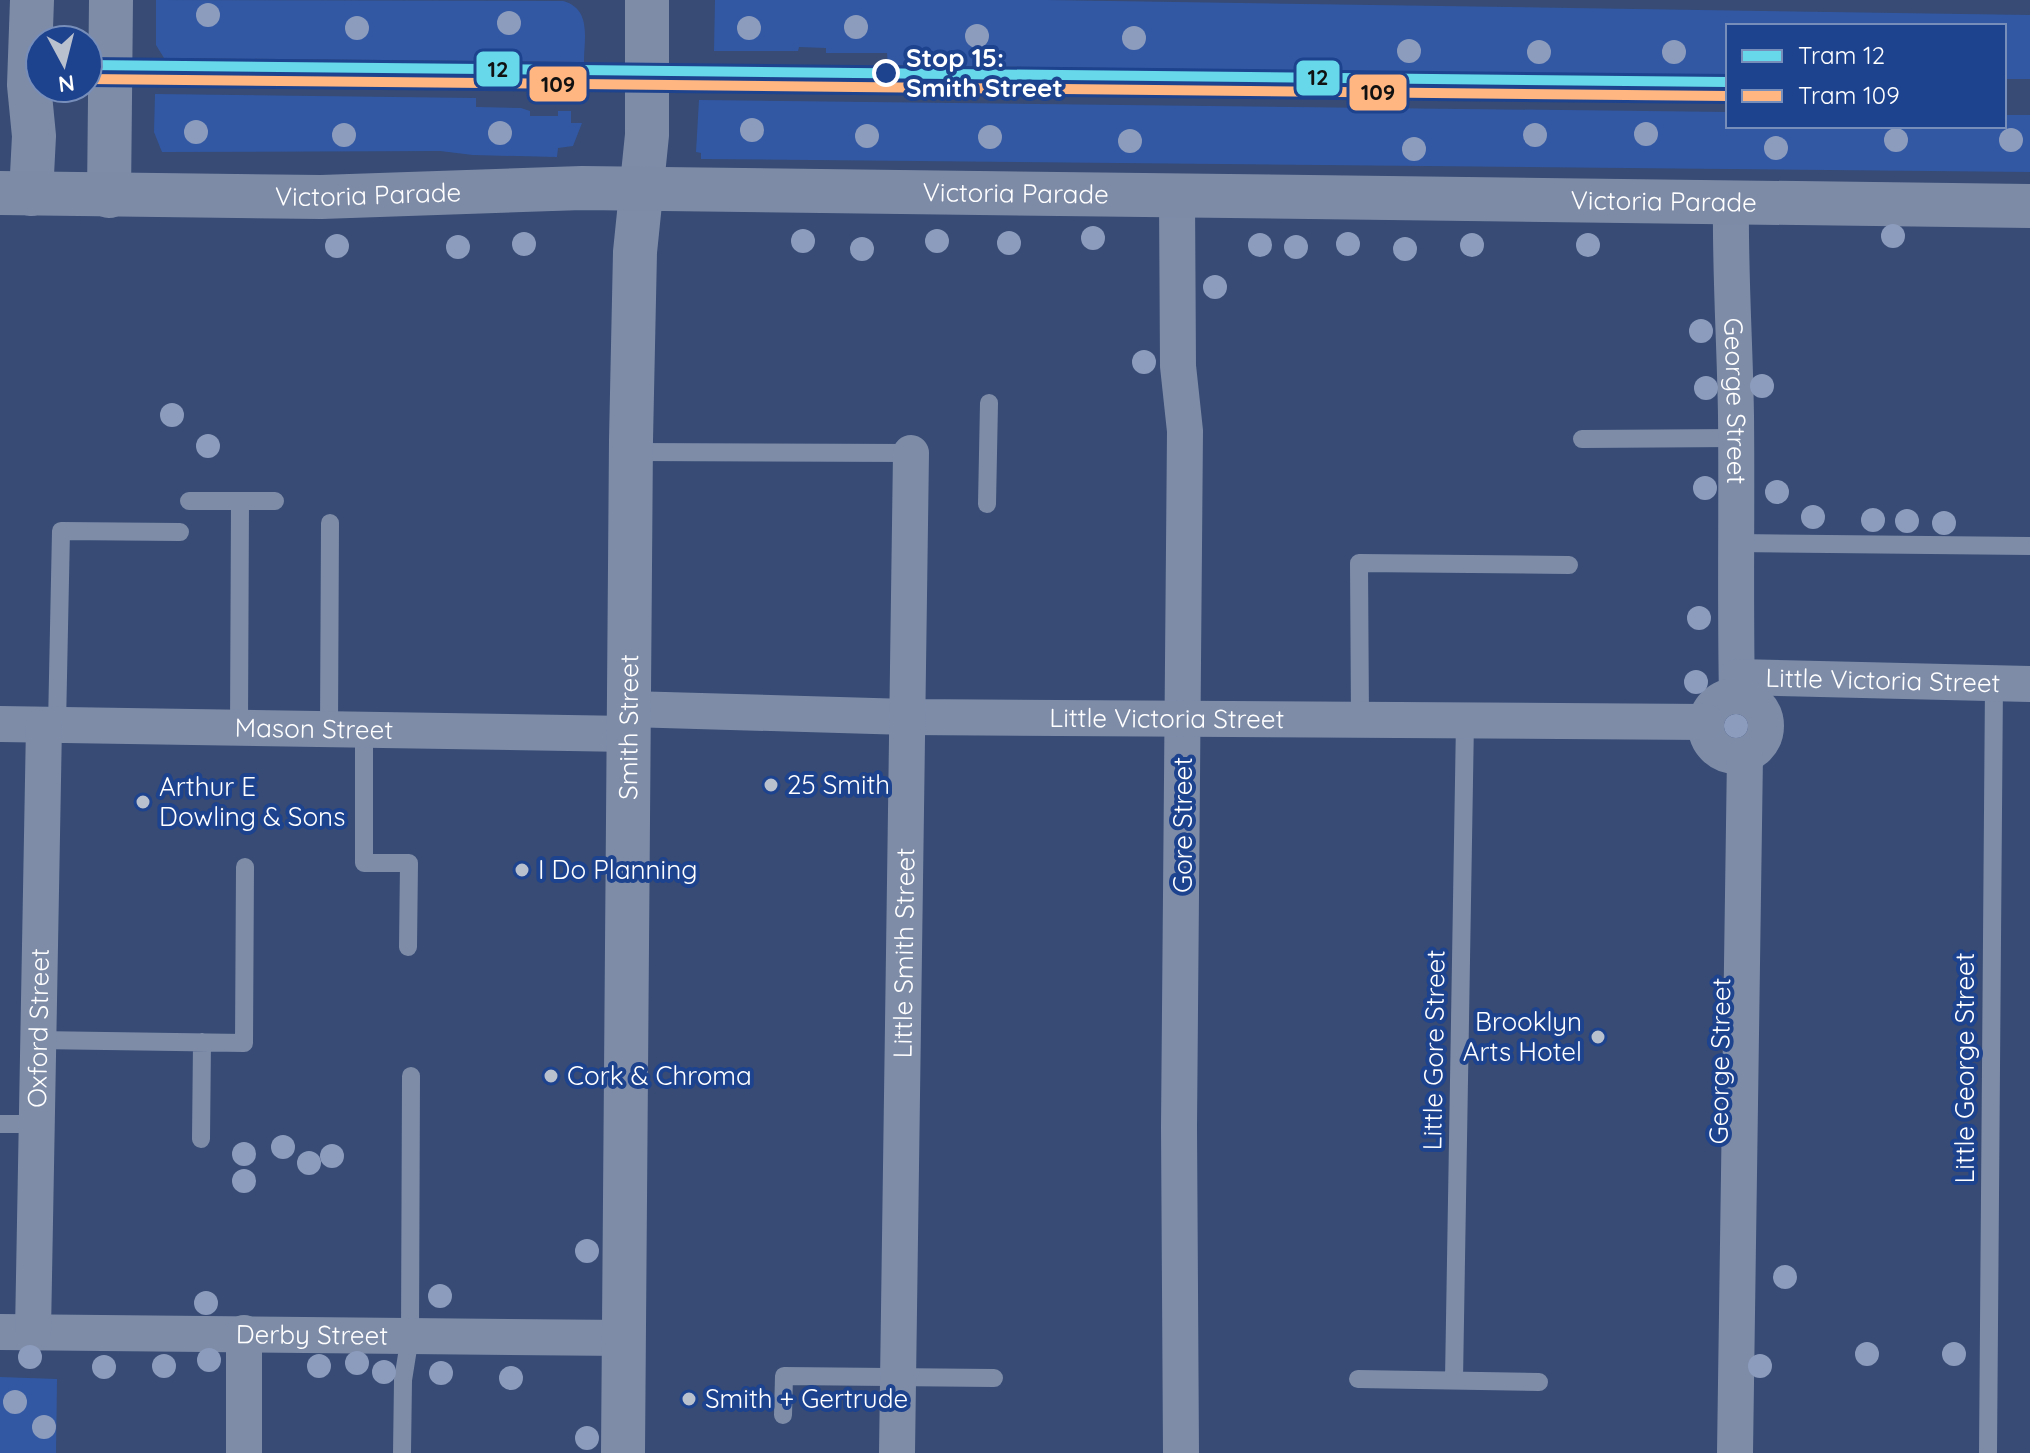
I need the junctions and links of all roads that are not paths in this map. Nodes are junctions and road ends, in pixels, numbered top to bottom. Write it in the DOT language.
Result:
graph roads {
  1 [pos="32,0"];
  2 [pos="111,0"];
  3 [pos="647,0"];
  4 [pos="640,189"];
  5 [pos="16,194"];
  6 [pos="109,196"];
  7 [pos="1177,197"];
  8 [pos="1731,203"];
  9 [pos="2030,206"];
  10 [pos="989,403"];
  11 [pos="1736,438"];
  12 [pos="1582,439"];
  13 [pos="631,452"];
  14 [pos="911,453"];
  15 [pos="189,501"];
  16 [pos="240,501"];
  17 [pos="275,501"];
  18 [pos="987,504"];
  19 [pos="330,523"];
  20 [pos="180,532"];
  21 [pos="1737,543"];
  22 [pos="2030,546"];
  23 [pos="1569,565"];
  24 [pos="1994,683"];
  25 [pos="2030,684"];
  26 [pos="1737,686"];
  27 [pos="908,717"];
  28 [pos="1184,720"];
  29 [pos="1360,720"];
  30 [pos="629,721"];
  31 [pos="1465,721"];
  32 [pos="1706,722"];
  33 [pos="0,724"];
  34 [pos="50,725"];
  35 [pos="239,728"];
  36 [pos="329,729"];
  37 [pos="364,730"];
  38 [pos="1734,755"];
  39 [pos="245,867"];
  40 [pos="408,947"];
  41 [pos="37,1040"];
  42 [pos="202,1042"];
  43 [pos="411,1076"];
  44 [pos="0,1124"];
  45 [pos="36,1124"];
  46 [pos="201,1139"];
  47 [pos="17,1332"];
  48 [pos="244,1333"];
  49 [pos="410,1336"];
  50 [pos="625,1338"];
  51 [pos="898,1377"];
  52 [pos="994,1378"];
  53 [pos="1358,1379"];
  54 [pos="1454,1380"];
  55 [pos="1539,1382"];
  56 [pos="783,1415"];
  57 [pos="244,1453"];
  58 [pos="402,1453"];
  59 [pos="623,1453"];
  60 [pos="897,1453"];
  61 [pos="1181,1453"];
  62 [pos="1735,1453"];
  63 [pos="1988,1453"];
  1 -- 5 [label="street"];
  2 -- 6 [label="street"];
  3 -- 4 [label="street, Smith Street"];
  4 -- 6 [label="main road, Victoria Parade"];
  4 -- 7 [label="main road, Victoria Parade"];
  4 -- 13 [label="street, Smith Street"];
  5 -- 6 [label="main road, Victoria Parade"];
  7 -- 8 [label="main road, Victoria Parade"];
  7 -- 28 [label="street, Gore Street"];
  8 -- 9 [label="main road, Victoria Parade"];
  8 -- 11 [label="street, George Street"];
  10 -- 18 [label="lane"];
  11 -- 12 [label="lane"];
  11 -- 21 [label="street, George Street"];
  13 -- 14 [label="lane"];
  13 -- 30 [label="street, Smith Street"];
  14 -- 27 [label="street, Little Smith Street"];
  15 -- 16 [label="lane"];
  16 -- 17 [label="lane"];
  16 -- 35 [label="lane"];
  19 -- 36 [label="lane"];
  20 -- 34 [label="lane"];
  21 -- 22 [label="lane"];
  21 -- 26 [label="street, George Street"];
  23 -- 29 [label="lane"];
  24 -- 25 [label="street, Little Victoria Street"];
  24 -- 26 [label="street, Little Victoria Street"];
  24 -- 63 [label="lane, Little George Street"];
  26 -- 32 [label="street"];
  26 -- 38 [label="street"];
  27 -- 28 [label="street, Little Victoria Street"];
  27 -- 30 [label="street, Little Victoria Street"];
  27 -- 51 [label="street, Little Smith Street"];
  28 -- 29 [label="street, Little Victoria Street"];
  28 -- 61 [label="street, Gore Street"];
  29 -- 31 [label="street, Little Victoria Street"];
  30 -- 37 [label="street, Mason Street"];
  30 -- 50 [label="street, Smith Street"];
  31 -- 32 [label="street, Little Victoria Street"];
  31 -- 54 [label="lane, Little Gore Street"];
  32 -- 38 [label="street"];
  33 -- 34 [label="street, Mason Street"];
  34 -- 35 [label="street, Mason Street"];
  34 -- 41 [label="street, Oxford Street"];
  35 -- 36 [label="street, Mason Street"];
  36 -- 37 [label="street, Mason Street"];
  37 -- 40 [label="lane"];
  38 -- 62 [label="street, George Street"];
  39 -- 42 [label="lane"];
  41 -- 42 [label="lane"];
  41 -- 45 [label="street, Oxford Street"];
  42 -- 46 [label="lane"];
  43 -- 49 [label="lane"];
  44 -- 45 [label="lane"];
  45 -- 47 [label="street, Oxford Street"];
  47 -- 48 [label="street, Derby Street"];
  48 -- 49 [label="street, Derby Street"];
  48 -- 57 [label="street"];
  49 -- 50 [label="street, Derby Street"];
  49 -- 58 [label="lane"];
  50 -- 59 [label="street, Smith Street"];
  51 -- 52 [label="lane"];
  51 -- 56 [label="lane"];
  51 -- 60 [label="street, Little Smith Street"];
  53 -- 54 [label="lane"];
  54 -- 55 [label="lane"];
}
